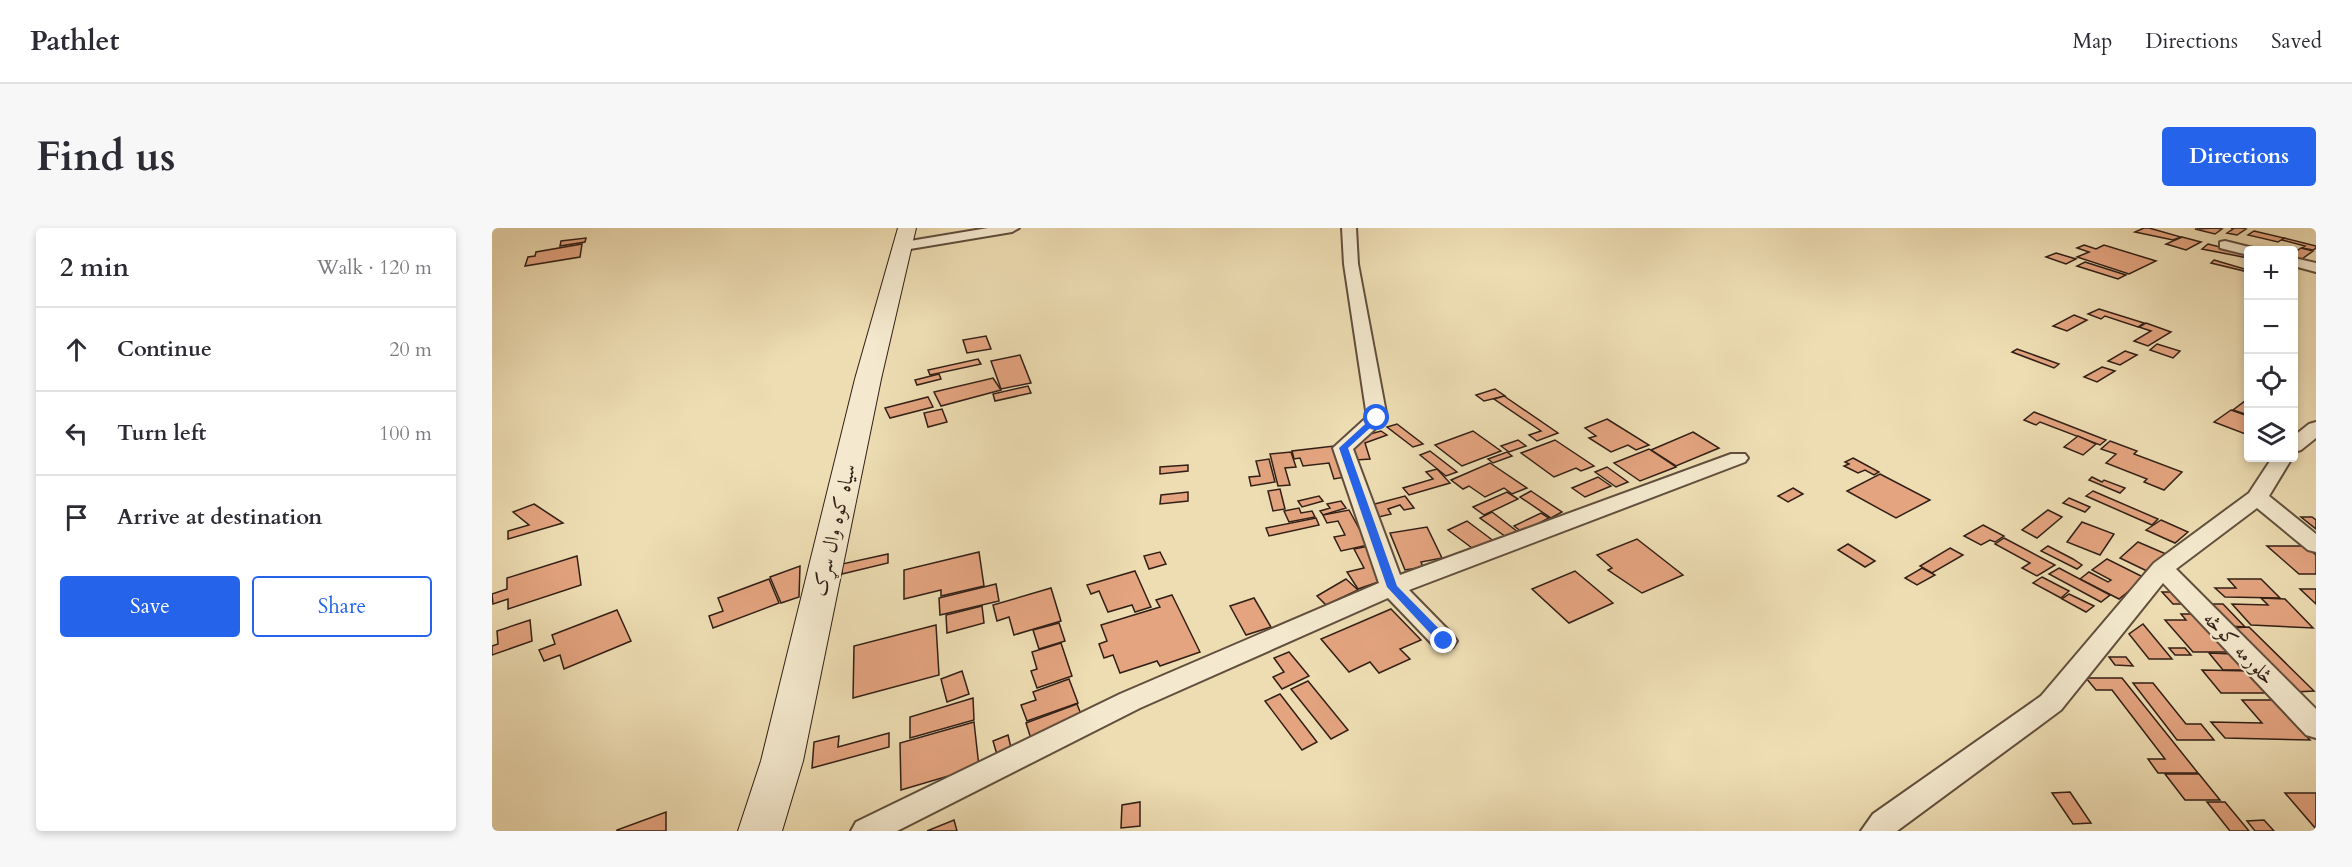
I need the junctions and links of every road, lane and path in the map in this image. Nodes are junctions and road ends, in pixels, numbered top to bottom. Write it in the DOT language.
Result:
graph roads {
  1 [pos="1012,228"];
  2 [pos="1349,228"];
  3 [pos="905,237"];
  4 [pos="2225,245"];
  5 [pos="2244,250"];
  6 [pos="2298,263"];
  7 [pos="2316,268"];
  8 [pos="2316,428"];
  9 [pos="2298,443"];
  10 [pos="1738,458"];
  11 [pos="2279,462"];
  12 [pos="2257,497"];
  13 [pos="2316,545"];
  14 [pos="2162,568"];
  15 [pos="1392,587"];
  16 [pos="1444,641"];
  17 [pos="2316,727"];
  18 [pos="760,831"];
  19 [pos="867,831"];
  20 [pos="1877,831"];
  1 -- 3 [label="street"];
  2 -- 15 [label="street"];
  3 -- 18 [label="street, سیاه کوه وال سړک"];
  4 -- 5 [label="street"];
  6 -- 7 [label="street"];
  8 -- 9 [label="street"];
  10 -- 15 [label="street"];
  11 -- 12 [label="street"];
  12 -- 13 [label="street"];
  12 -- 14 [label="street"];
  14 -- 17 [label="street, څلورمه کوڅه"];
  14 -- 20 [label="street"];
  15 -- 16 [label="street"];
  15 -- 19 [label="street"];
}
